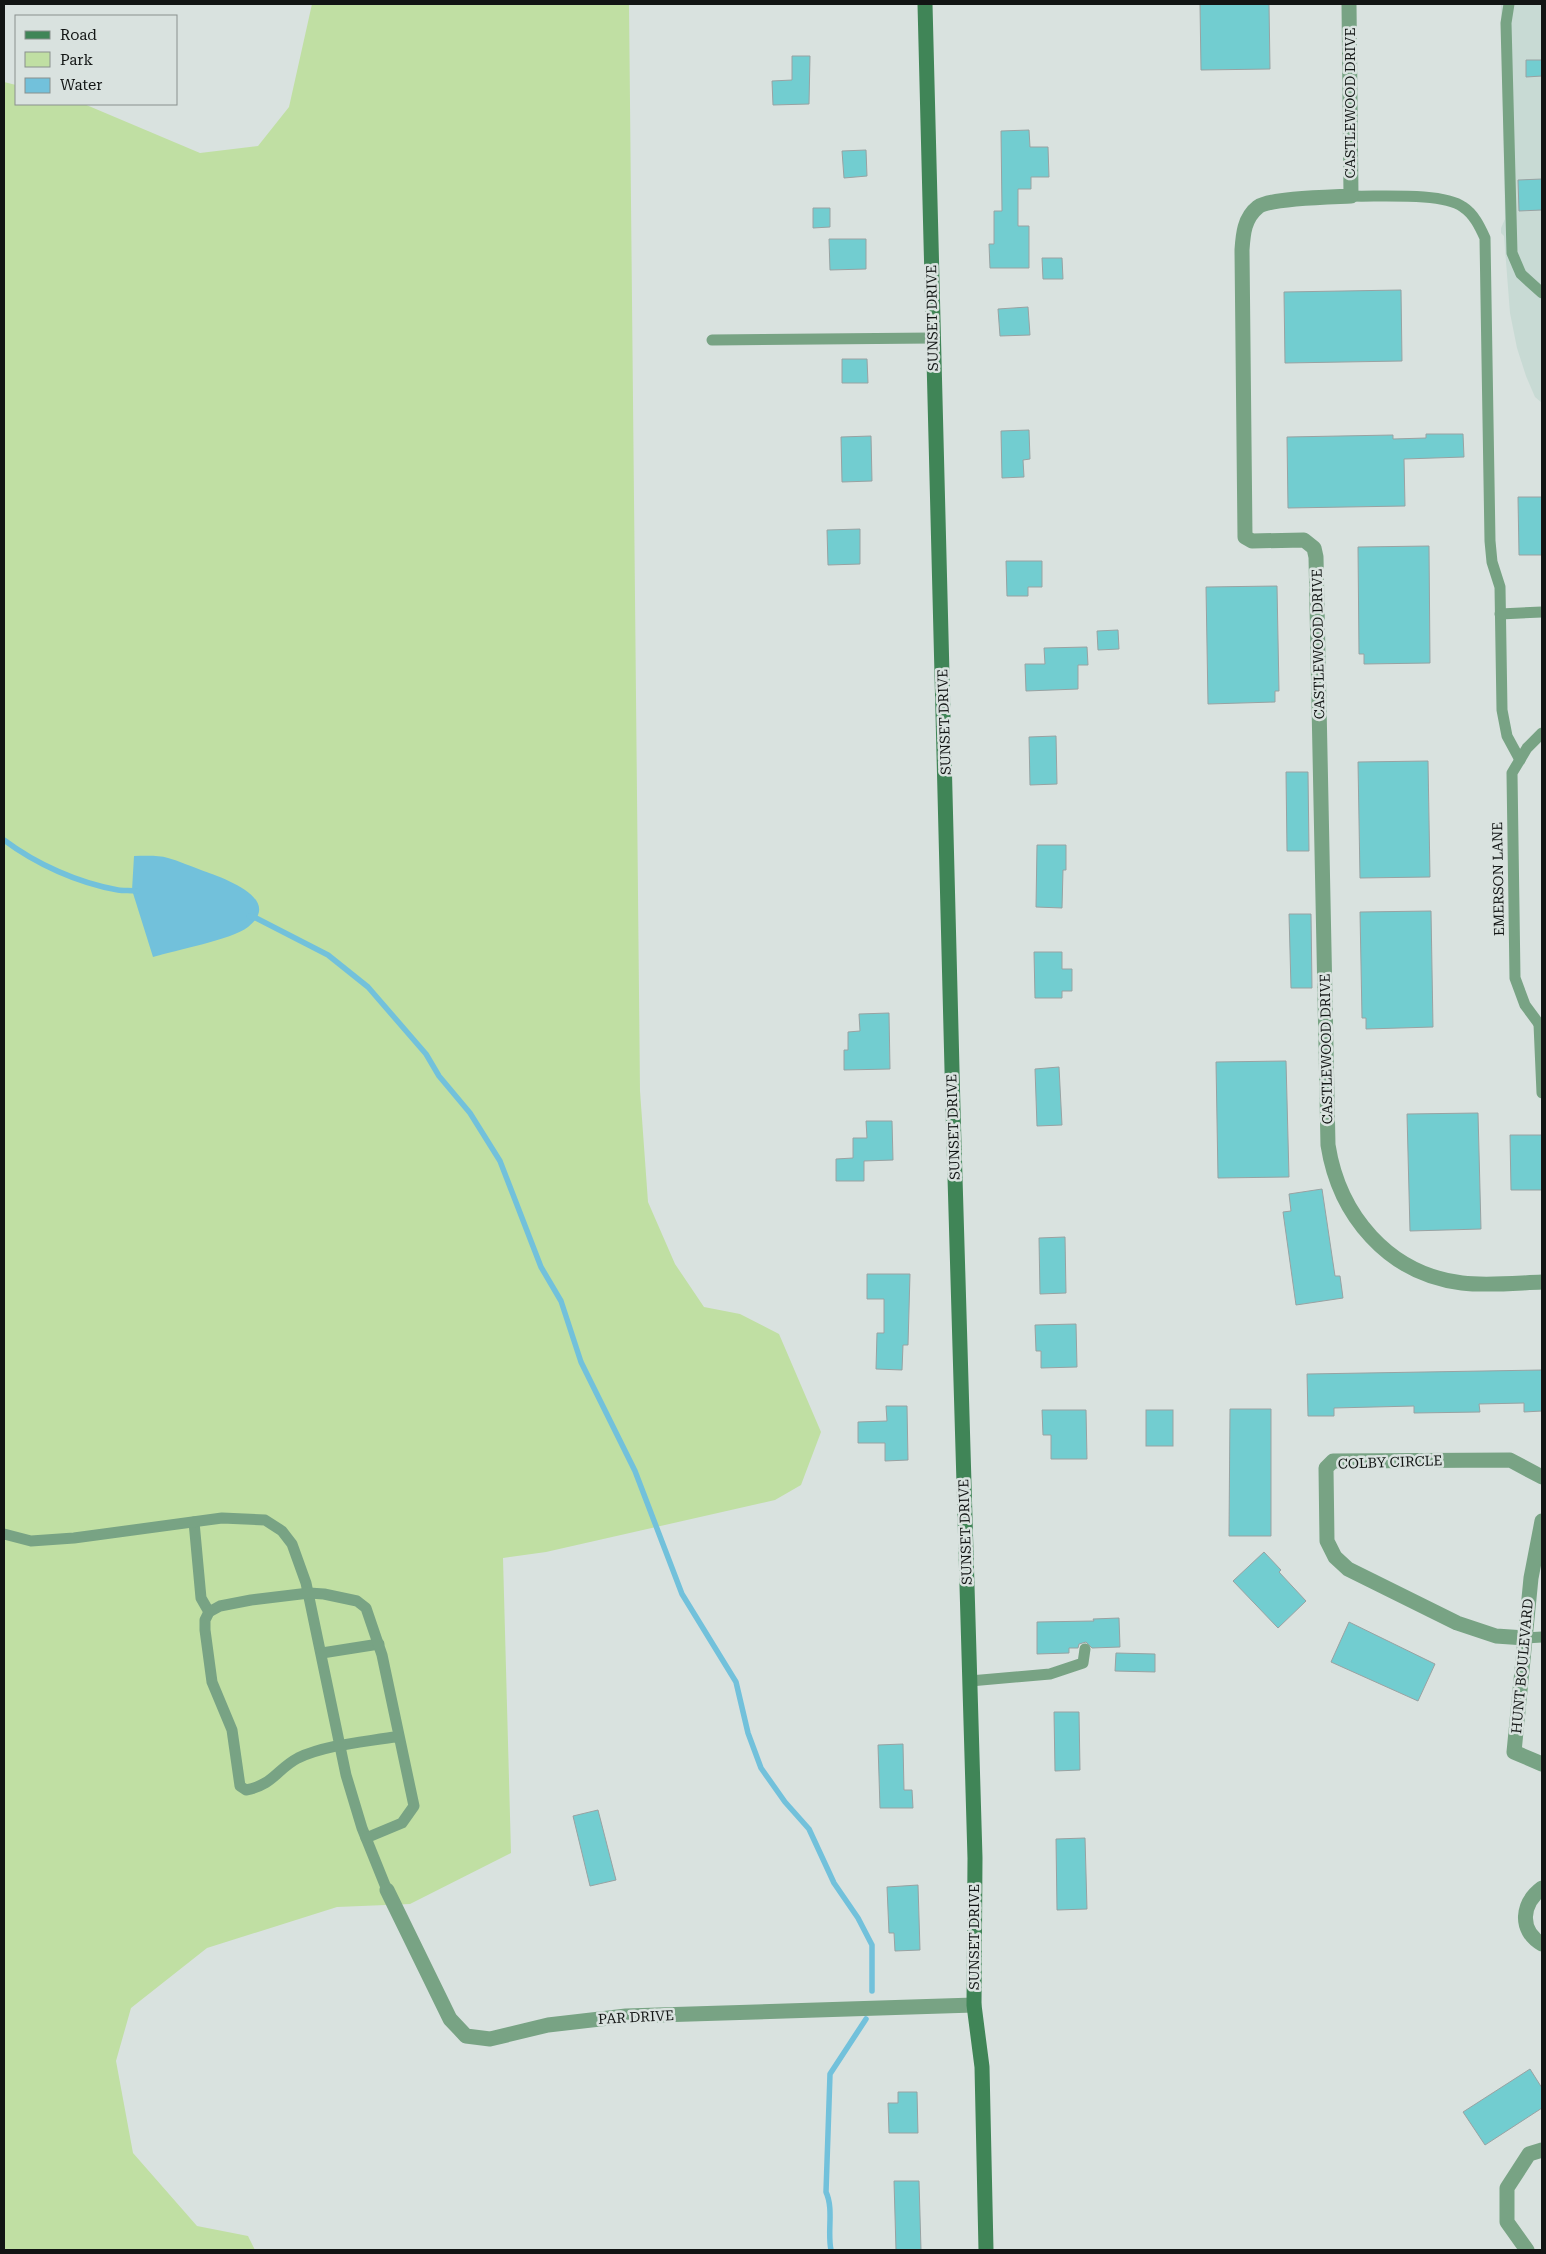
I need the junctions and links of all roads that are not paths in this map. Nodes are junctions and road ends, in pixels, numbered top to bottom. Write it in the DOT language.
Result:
graph roads {
  1 [pos="924,4"];
  2 [pos="1349,4"];
  3 [pos="1509,4"];
  4 [pos="1351,196"];
  5 [pos="1542,293"];
  6 [pos="932,338"];
  7 [pos="712,340"];
  8 [pos="1542,612"];
  9 [pos="1500,614"];
  10 [pos="1542,733"];
  11 [pos="1520,760"];
  12 [pos="1541,1026"];
  13 [pos="1542,1093"];
  14 [pos="1542,1282"];
  15 [pos="1542,1477"];
  16 [pos="194,1522"];
  17 [pos="1542,1522"];
  18 [pos="4,1534"];
  19 [pos="308,1593"];
  20 [pos="209,1612"];
  21 [pos="1542,1637"];
  22 [pos="1525,1638"];
  23 [pos="379,1644"];
  24 [pos="1085,1649"];
  25 [pos="322,1653"];
  26 [pos="970,1681"];
  27 [pos="399,1736"];
  28 [pos="340,1746"];
  29 [pos="1542,1764"];
  30 [pos="366,1838"];
  31 [pos="1542,1888"];
  32 [pos="387,1890"];
  33 [pos="1542,1944"];
  34 [pos="974,2005"];
  35 [pos="1542,2150"];
  36 [pos="986,2250"];
  37 [pos="1527,2250"];
  1 -- 6 [label="street, SUNSET DRIVE"];
  2 -- 4 [label="street, CASTLEWOOD DRIVE"];
  3 -- 5 [label="lane"];
  4 -- 9 [label="lane"];
  4 -- 14 [label="street, CASTLEWOOD DRIVE"];
  6 -- 7 [label="lane"];
  6 -- 26 [label="street, SUNSET DRIVE"];
  8 -- 9 [label="lane"];
  9 -- 11 [label="lane"];
  10 -- 11 [label="lane, EMERSON LANE"];
  11 -- 12 [label="lane, EMERSON LANE"];
  12 -- 13 [label="lane"];
  15 -- 22 [label="street, COLBY CIRCLE"];
  16 -- 18 [label="lane"];
  16 -- 19 [label="lane"];
  16 -- 20 [label="lane"];
  17 -- 22 [label="street, HUNT BOULEVARD"];
  19 -- 20 [label="lane"];
  19 -- 23 [label="lane"];
  19 -- 25 [label="lane"];
  20 -- 28 [label="lane"];
  21 -- 22 [label="lane"];
  22 -- 29 [label="street, HUNT BOULEVARD"];
  23 -- 25 [label="lane"];
  23 -- 27 [label="lane"];
  24 -- 26 [label="lane"];
  25 -- 28 [label="lane"];
  26 -- 34 [label="street, SUNSET DRIVE"];
  27 -- 28 [label="lane"];
  27 -- 30 [label="lane"];
  28 -- 30 [label="lane"];
  30 -- 32 [label="lane"];
  31 -- 33 [label="street"];
  32 -- 34 [label="street, PAR DRIVE"];
  34 -- 36 [label="street, SUNSET DRIVE"];
  35 -- 37 [label="street"];
}
